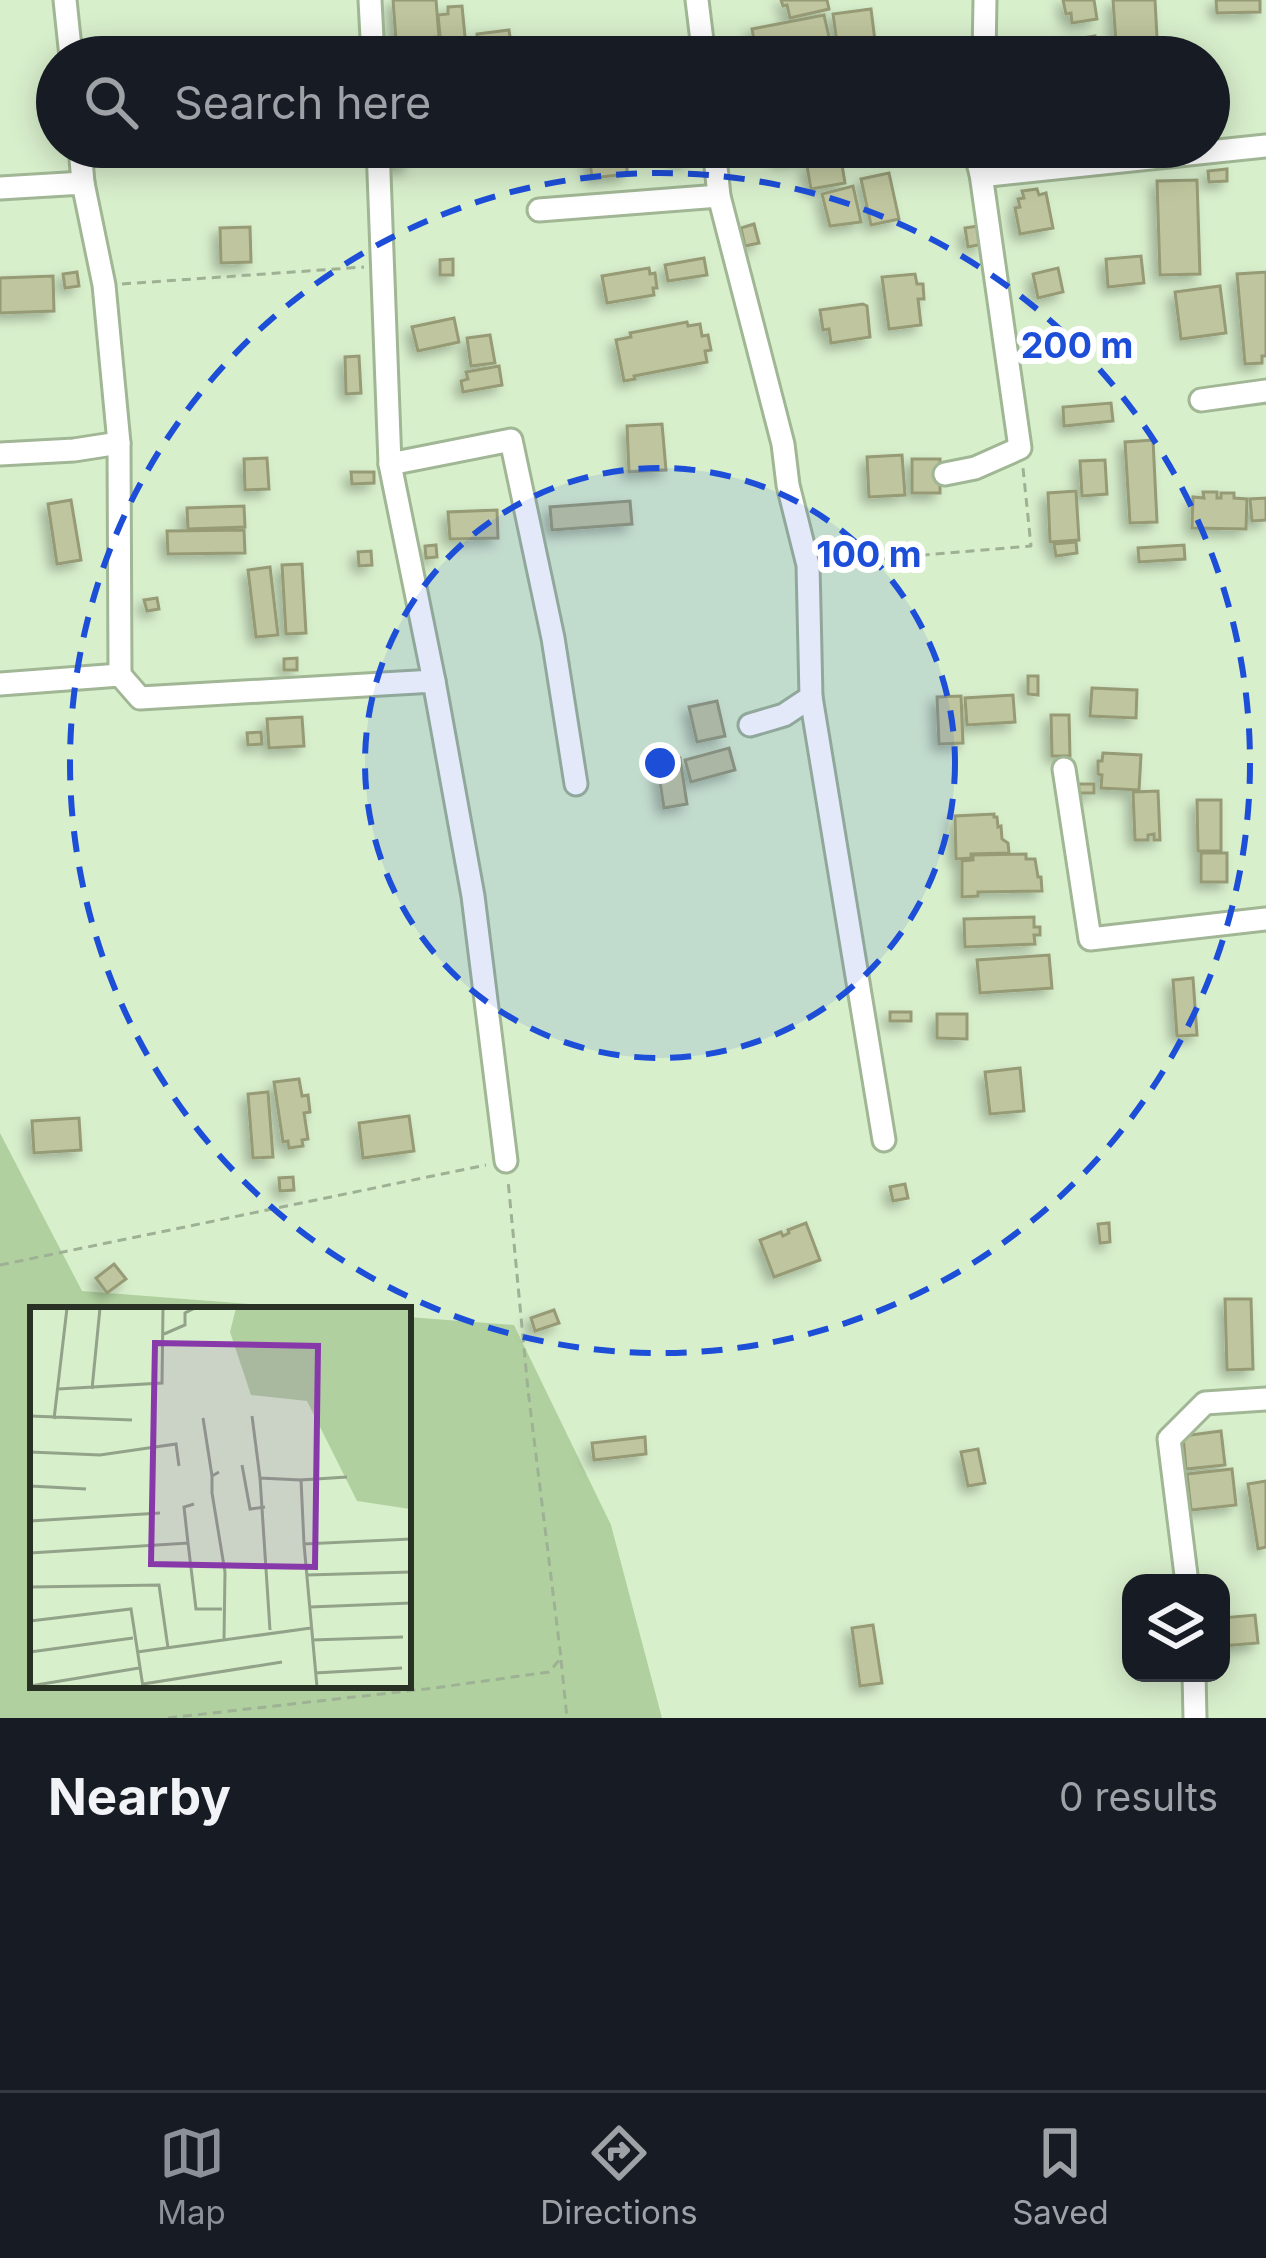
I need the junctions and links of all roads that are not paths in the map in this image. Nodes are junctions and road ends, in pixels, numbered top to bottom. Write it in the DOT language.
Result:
graph roads {
  1 [pos="65,0"];
  2 [pos="370,0"];
  3 [pos="698,0"];
  4 [pos="985,0"];
  5 [pos="69,36"];
  6 [pos="372,36"];
  7 [pos="702,36"];
  8 [pos="984,36"];
  9 [pos="1266,146"];
  10 [pos="1230,150"];
  11 [pos="82,168"];
  12 [pos="378,168"];
  13 [pos="716,168"];
  14 [pos="979,168"];
  15 [pos="1042,168"];
  16 [pos="981,174"];
  17 [pos="83,183"];
  18 [pos="0,188"];
  19 [pos="719,196"];
  20 [pos="539,210"];
  21 [pos="1266,391"];
  22 [pos="1201,400"];
  23 [pos="119,443"];
  24 [pos="0,454"];
  25 [pos="391,464"];
  26 [pos="946,474"];
  27 [pos="120,675"];
  28 [pos="434,681"];
  29 [pos="0,684"];
  30 [pos="811,697"];
  31 [pos="750,725"];
  32 [pos="1064,769"];
  33 [pos="576,784"];
  34 [pos="1266,919"];
  35 [pos="884,1140"];
  36 [pos="506,1161"];
  37 [pos="1266,1400"];
  38 [pos="1186,1574"];
  39 [pos="1194,1682"];
  40 [pos="1195,1718"];
  1 -- 5 [label="street"];
  2 -- 6 [label="street"];
  3 -- 7 [label="street"];
  4 -- 8 [label="street"];
  9 -- 10 [label="street"];
  11 -- 17 [label="street"];
  12 -- 25 [label="street"];
  13 -- 19 [label="street"];
  14 -- 16 [label="street"];
  15 -- 16 [label="street"];
  16 -- 26 [label="street"];
  17 -- 18 [label="street"];
  17 -- 23 [label="street"];
  19 -- 20 [label="street"];
  19 -- 30 [label="street"];
  21 -- 22 [label="street"];
  23 -- 24 [label="street"];
  23 -- 27 [label="street"];
  25 -- 28 [label="street"];
  25 -- 33 [label="street"];
  27 -- 28 [label="street"];
  27 -- 29 [label="street"];
  28 -- 36 [label="street"];
  30 -- 31 [label="street"];
  30 -- 35 [label="street"];
  32 -- 34 [label="street"];
  37 -- 38 [label="street"];
  39 -- 40 [label="street"];
}
